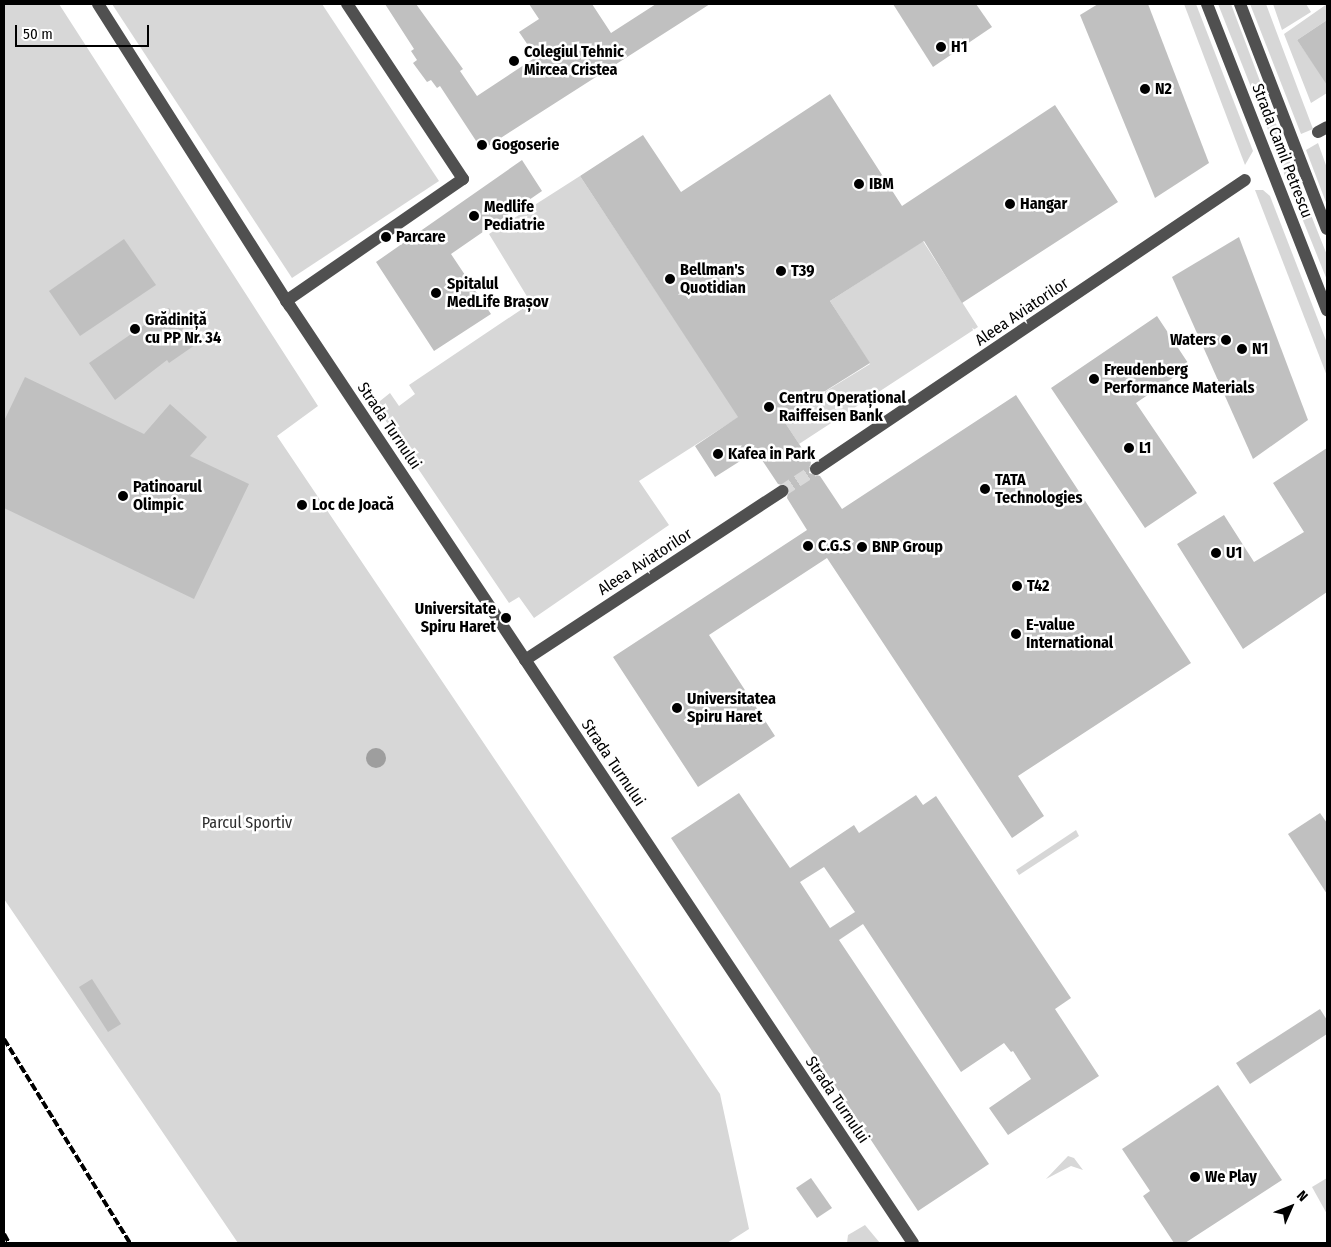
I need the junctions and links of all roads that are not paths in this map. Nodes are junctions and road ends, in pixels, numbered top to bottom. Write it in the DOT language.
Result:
graph roads {
  1 [pos="98,4"];
  2 [pos="347,4"];
  3 [pos="1207,4"];
  4 [pos="1240,4"];
  5 [pos="1245,180"];
  6 [pos="1327,229"];
  7 [pos="286,301"];
  8 [pos="1327,310"];
  9 [pos="816,469"];
  10 [pos="782,491"];
  11 [pos="525,660"];
  12 [pos="913,1243"];
  1 -- 7 [label="street, Strada Turnului"];
  2 -- 7 [label="street"];
  3 -- 8 [label="street, Strada Camil Petrescu"];
  4 -- 6 [label="street, Strada Camil Petrescu"];
  5 -- 9 [label="street, Aleea Aviatorilor"];
  7 -- 11 [label="street, Strada Turnului"];
  10 -- 11 [label="street, Aleea Aviatorilor"];
  11 -- 12 [label="street, Strada Turnului"];
}
